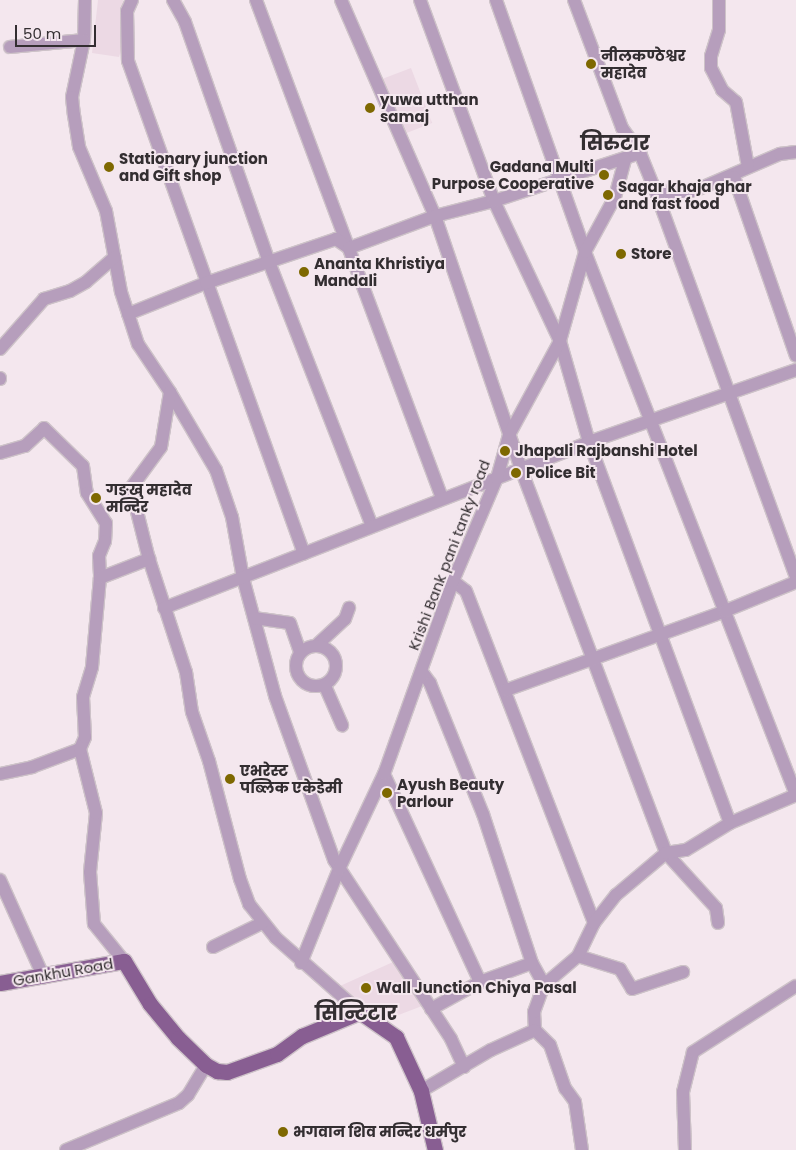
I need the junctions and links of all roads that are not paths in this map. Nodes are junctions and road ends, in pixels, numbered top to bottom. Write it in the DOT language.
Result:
graph roads {
  1 [pos="85,0"];
  2 [pos="132,0"];
  3 [pos="173,0"];
  4 [pos="256,0"];
  5 [pos="340,0"];
  6 [pos="420,0"];
  7 [pos="496,0"];
  8 [pos="574,0"];
  9 [pos="719,0"];
  10 [pos="84,40"];
  11 [pos="10,47"];
  12 [pos="640,152"];
  13 [pos="796,152"];
  14 [pos="626,160"];
  15 [pos="748,167"];
  16 [pos="734,177"];
  17 [pos="559,180"];
  18 [pos="654,187"];
  19 [pos="494,201"];
  20 [pos="435,216"];
  21 [pos="349,248"];
  22 [pos="586,252"];
  23 [pos="115,257"];
  24 [pos="269,262"];
  25 [pos="206,283"];
  26 [pos="128,314"];
  27 [pos="560,341"];
  28 [pos="0,349"];
  29 [pos="796,356"];
  30 [pos="796,370"];
  31 [pos="170,392"];
  32 [pos="728,393"];
  33 [pos="652,419"];
  34 [pos="510,435"];
  35 [pos="589,442"];
  36 [pos="0,454"];
  37 [pos="521,469"];
  38 [pos="496,478"];
  39 [pos="442,498"];
  40 [pos="372,526"];
  41 [pos="304,554"];
  42 [pos="149,559"];
  43 [pos="796,577"];
  44 [pos="100,578"];
  45 [pos="243,578"];
  46 [pos="453,581"];
  47 [pos="796,582"];
  48 [pos="164,608"];
  49 [pos="349,608"];
  50 [pos="725,611"];
  51 [pos="254,618"];
  52 [pos="658,633"];
  53 [pos="318,644"];
  54 [pos="300,652"];
  55 [pos="591,659"];
  56 [pos="422,672"];
  57 [pos="325,686"];
  58 [pos="506,690"];
  59 [pos="342,725"];
  60 [pos="80,748"];
  61 [pos="0,774"];
  62 [pos="384,774"];
  63 [pos="796,795"];
  64 [pos="730,823"];
  65 [pos="666,853"];
  66 [pos="339,869"];
  67 [pos="0,880"];
  68 [pos="262,922"];
  69 [pos="594,923"];
  70 [pos="718,923"];
  71 [pos="213,947"];
  72 [pos="578,956"];
  73 [pos="124,961"];
  74 [pos="301,962"];
  75 [pos="532,963"];
  76 [pos="684,972"];
  77 [pos="44,978"];
  78 [pos="480,982"];
  79 [pos="0,983"];
  80 [pos="544,985"];
  81 [pos="796,986"];
  82 [pos="431,1009"];
  83 [pos="360,1012"];
  84 [pos="535,1030"];
  85 [pos="206,1065"];
  86 [pos="464,1067"];
  87 [pos="421,1091"];
  88 [pos="66,1150"];
  89 [pos="435,1150"];
  90 [pos="582,1150"];
  91 [pos="685,1150"];
  1 -- 10 [label="street"];
  2 -- 25 [label="street"];
  3 -- 24 [label="street"];
  4 -- 21 [label="street"];
  5 -- 20 [label="street"];
  6 -- 19 [label="street"];
  7 -- 17 [label="street"];
  8 -- 12 [label="street"];
  9 -- 15 [label="street"];
  10 -- 11 [label="street"];
  10 -- 23 [label="street"];
  12 -- 14 [label="street"];
  12 -- 18 [label="street"];
  13 -- 15 [label="street"];
  14 -- 17 [label="street"];
  14 -- 22 [label="street, Krishi Bank pani tanky road"];
  15 -- 16 [label="street"];
  16 -- 18 [label="street"];
  16 -- 29 [label="street"];
  17 -- 19 [label="street"];
  17 -- 22 [label="street"];
  18 -- 32 [label="street"];
  19 -- 20 [label="street"];
  19 -- 27 [label="street"];
  20 -- 21 [label="street"];
  20 -- 34 [label="street"];
  21 -- 24 [label="street"];
  21 -- 39 [label="street"];
  22 -- 27 [label="street, Krishi Bank pani tanky road"];
  22 -- 33 [label="street"];
  23 -- 26 [label="street"];
  23 -- 28 [label="street"];
  24 -- 25 [label="street"];
  24 -- 40 [label="street"];
  25 -- 26 [label="street"];
  25 -- 41 [label="street"];
  26 -- 31 [label="street"];
  27 -- 34 [label="street, Krishi Bank pani tanky road"];
  27 -- 35 [label="street"];
  30 -- 32 [label="street"];
  31 -- 42 [label="street"];
  31 -- 45 [label="street"];
  32 -- 33 [label="street"];
  32 -- 43 [label="street"];
  33 -- 35 [label="street"];
  33 -- 50 [label="street"];
  34 -- 37 [label="street"];
  34 -- 38 [label="street, Krishi Bank pani tanky road"];
  35 -- 37 [label="street"];
  35 -- 52 [label="street"];
  36 -- 44 [label="street"];
  37 -- 38 [label="street"];
  37 -- 55 [label="street"];
  38 -- 39 [label="street"];
  38 -- 46 [label="street, Krishi Bank pani tanky road"];
  39 -- 40 [label="street"];
  40 -- 41 [label="street"];
  41 -- 45 [label="street"];
  42 -- 44 [label="street"];
  42 -- 48 [label="street"];
  44 -- 60 [label="street"];
  45 -- 48 [label="street"];
  45 -- 51 [label="street"];
  46 -- 56 [label="street, Krishi Bank pani tanky road"];
  46 -- 58 [label="street"];
  47 -- 50 [label="street"];
  48 -- 68 [label="street"];
  49 -- 53 [label="street"];
  50 -- 52 [label="street"];
  50 -- 63 [label="street"];
  51 -- 54 [label="street"];
  51 -- 66 [label="street"];
  52 -- 55 [label="street"];
  52 -- 64 [label="street"];
  53 -- 54 [label="street"];
  53 -- 57 [label="street"];
  54 -- 57 [label="street"];
  55 -- 58 [label="street"];
  55 -- 65 [label="street"];
  56 -- 62 [label="street, Krishi Bank pani tanky road"];
  56 -- 75 [label="street"];
  57 -- 59 [label="street"];
  58 -- 69 [label="street"];
  60 -- 61 [label="street"];
  60 -- 73 [label="street"];
  62 -- 66 [label="street, Krishi Bank pani tanky road"];
  62 -- 78 [label="street"];
  63 -- 64 [label="street"];
  64 -- 65 [label="street"];
  65 -- 69 [label="street"];
  65 -- 70 [label="street"];
  66 -- 74 [label="street, Krishi Bank pani tanky road"];
  66 -- 82 [label="street"];
  67 -- 77 [label="street"];
  68 -- 71 [label="street"];
  68 -- 74 [label="street"];
  69 -- 72 [label="street"];
  72 -- 76 [label="street"];
  72 -- 80 [label="street"];
  73 -- 77 [label="main road, Gankhu Road"];
  73 -- 85 [label="main road, Gankhu Road"];
  74 -- 83 [label="street"];
  75 -- 78 [label="street"];
  75 -- 80 [label="street"];
  77 -- 79 [label="main road, Gankhu Road"];
  78 -- 82 [label="street"];
  80 -- 84 [label="street"];
  81 -- 91 [label="street"];
  82 -- 86 [label="street"];
  83 -- 85 [label="main road"];
  83 -- 87 [label="main road"];
  84 -- 86 [label="street"];
  84 -- 90 [label="street"];
  85 -- 88 [label="street"];
  86 -- 87 [label="street"];
  87 -- 89 [label="main road"];
}
